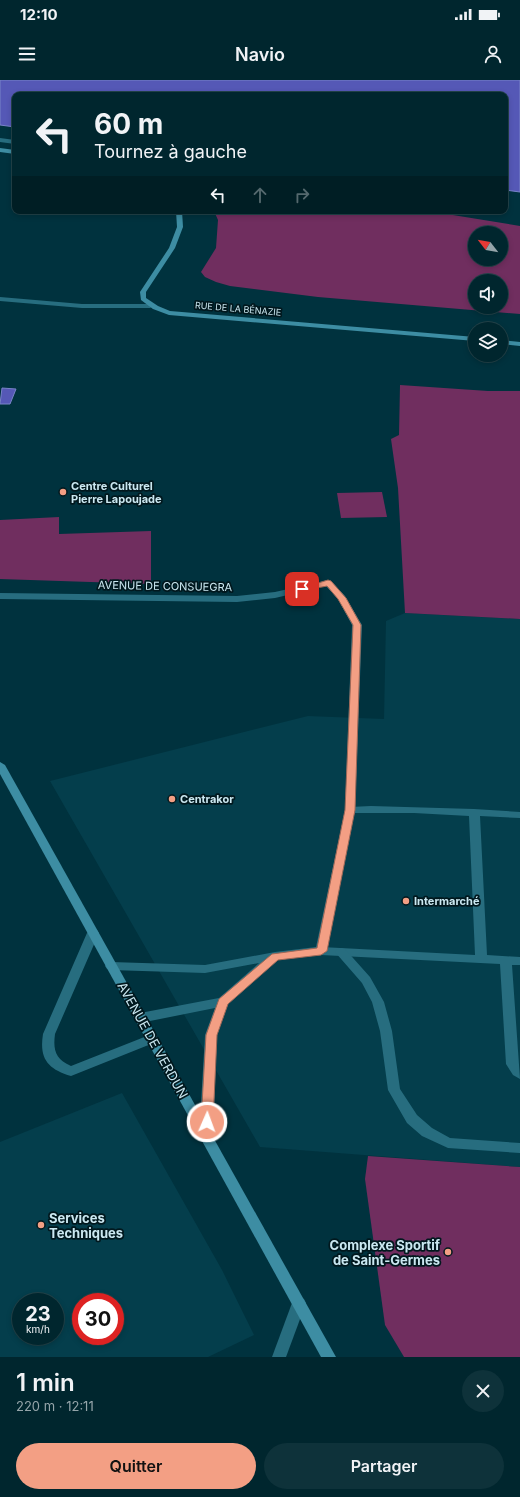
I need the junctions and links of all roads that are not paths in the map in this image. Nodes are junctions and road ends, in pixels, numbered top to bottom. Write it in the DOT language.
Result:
graph roads {
  1 [pos="0,140"];
  2 [pos="12,142"];
  3 [pos="0,150"];
  4 [pos="12,152"];
  5 [pos="179,214"];
  6 [pos="0,299"];
  7 [pos="150,306"];
  8 [pos="468,338"];
  9 [pos="508,343"];
  10 [pos="520,344"];
  11 [pos="0,596"];
  12 [pos="2,771"];
  13 [pos="350,810"];
  14 [pos="474,812"];
  15 [pos="520,815"];
  16 [pos="93,933"];
  17 [pos="321,951"];
  18 [pos="341,952"];
  19 [pos="275,956"];
  20 [pos="481,959"];
  21 [pos="506,960"];
  22 [pos="520,961"];
  23 [pos="112,966"];
  24 [pos="223,1002"];
  25 [pos="140,1018"];
  26 [pos="152,1039"];
  27 [pos="520,1074"];
  28 [pos="206,1137"];
  29 [pos="520,1148"];
  30 [pos="299,1303"];
  31 [pos="279,1357"];
  32 [pos="329,1357"];
  1 -- 2 [label="street"];
  3 -- 4 [label="street"];
  5 -- 7 [label="street"];
  6 -- 7 [label="street, RUE DE LA BÉNAZIE"];
  7 -- 8 [label="street, RUE DE LA BÉNAZIE"];
  9 -- 10 [label="street"];
  11 -- 13 [label="street, AVENUE DE CONSUEGRA"];
  12 -- 16 [label="street, AVENUE DE VERDUN"];
  13 -- 14 [label="street"];
  13 -- 17 [label="street"];
  14 -- 15 [label="street"];
  14 -- 20 [label="street"];
  16 -- 23 [label="street, AVENUE DE VERDUN"];
  16 -- 26 [label="street"];
  17 -- 18 [label="street"];
  17 -- 19 [label="street"];
  18 -- 20 [label="street"];
  18 -- 29 [label="street"];
  19 -- 23 [label="street"];
  19 -- 24 [label="street"];
  20 -- 21 [label="street"];
  21 -- 22 [label="street"];
  21 -- 27 [label="street"];
  23 -- 25 [label="street, AVENUE DE VERDUN"];
  24 -- 25 [label="street"];
  24 -- 28 [label="street"];
  25 -- 26 [label="street, AVENUE DE VERDUN"];
  26 -- 28 [label="street, AVENUE DE VERDUN"];
  28 -- 30 [label="street, AVENUE DE VERDUN"];
  30 -- 31 [label="street"];
  30 -- 32 [label="street, AVENUE DE VERDUN"];
}
